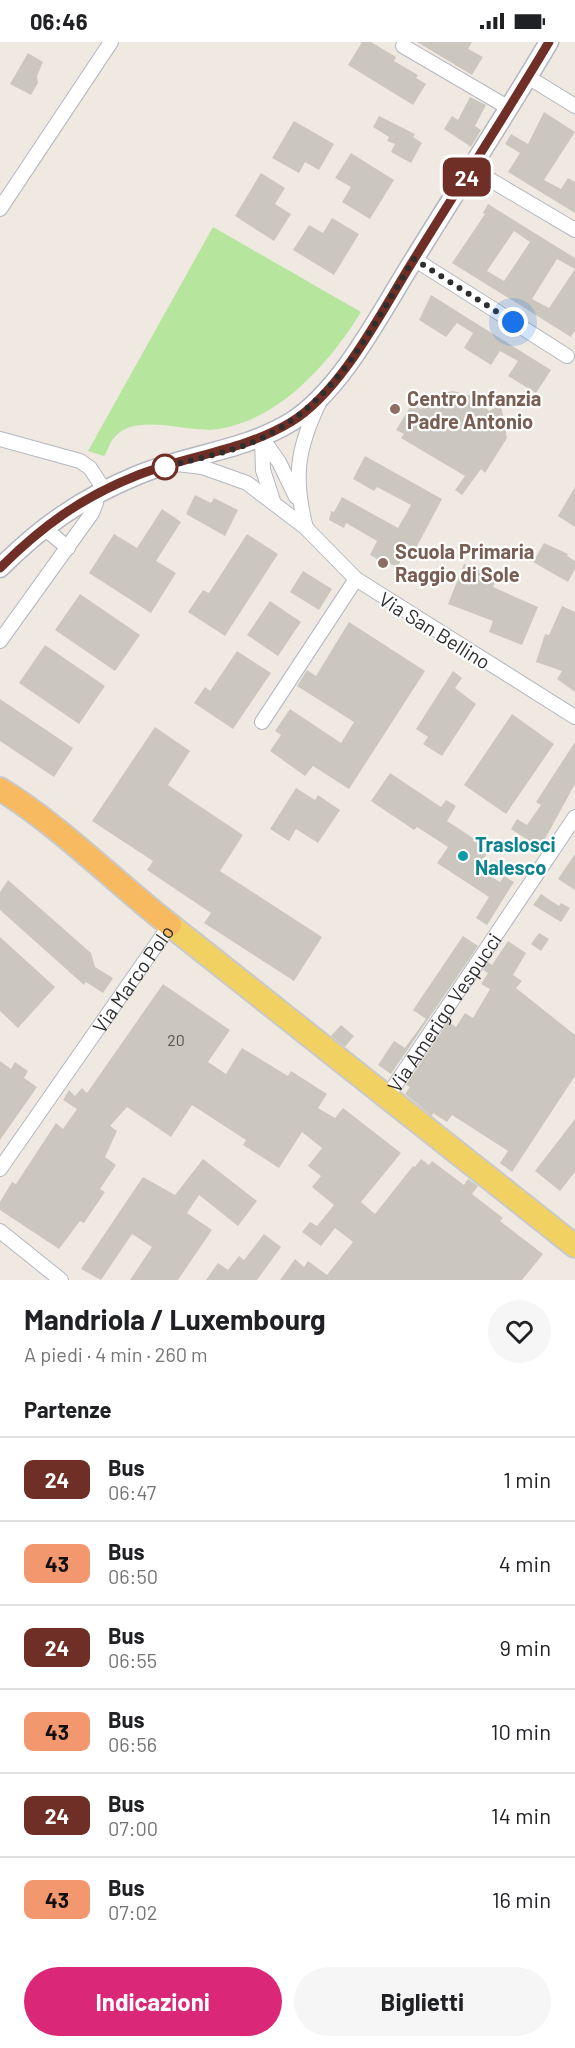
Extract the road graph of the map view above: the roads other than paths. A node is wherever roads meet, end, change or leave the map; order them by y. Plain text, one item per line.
1 (111, 42) edge
2 (549, 42) edge
3 (403, 46) dead end
4 (528, 77) junction
5 (575, 106) edge
6 (509, 108) junction
7 (472, 169) junction
8 (0, 210) edge
9 (575, 230) edge
10 (414, 259) junction
11 (567, 356) dead end
12 (321, 398) junction
13 (262, 438) junction
14 (0, 439) edge
15 (175, 464) junction
16 (99, 493) junction
17 (273, 501) junction
18 (298, 502) junction
19 (43, 527) junction
20 (306, 528) junction
21 (68, 548) junction
22 (0, 568) edge
23 (356, 579) junction
24 (0, 641) edge
25 (575, 717) edge
26 (262, 722) dead end
27 (0, 789) edge
28 (0, 799) edge
29 (575, 817) edge
30 (128, 892) junction
31 (170, 925) junction
32 (387, 1097) junction
33 (0, 1169) edge
34 (0, 1231) edge
35 (575, 1246) edge
36 (61, 1280) edge

1 - 8 street
2 - 4 street, Via San Bellino
3 - 6 street
4 - 5 street
4 - 6 street, Via San Bellino
6 - 7 street, Via San Bellino
7 - 9 street
7 - 10 street, Via San Bellino
10 - 11 street
10 - 12 street, Via San Bellino
12 - 13 street, Via San Bellino
12 - 18 street, Via San Bellino
13 - 15 street, Via San Bellino
13 - 17 street
13 - 18 street, Via San Bellino
14 - 16 street
15 - 16 street
15 - 17 street, Via San Bellino
16 - 19 street
16 - 21 street
17 - 20 street, Via San Bellino
18 - 20 street, Via San Bellino
19 - 21 street
19 - 22 street
20 - 23 street, Via San Bellino
21 - 24 street
23 - 25 street, Via San Bellino
23 - 26 street
27 - 30 highway
28 - 30 highway
29 - 32 street, Via Amerigo Vespucci
30 - 31 highway
31 - 32 main road, Via Marco Polo
31 - 33 street, Via Marco Polo
32 - 35 main road, Via Amerigo Vespucci
34 - 36 street

